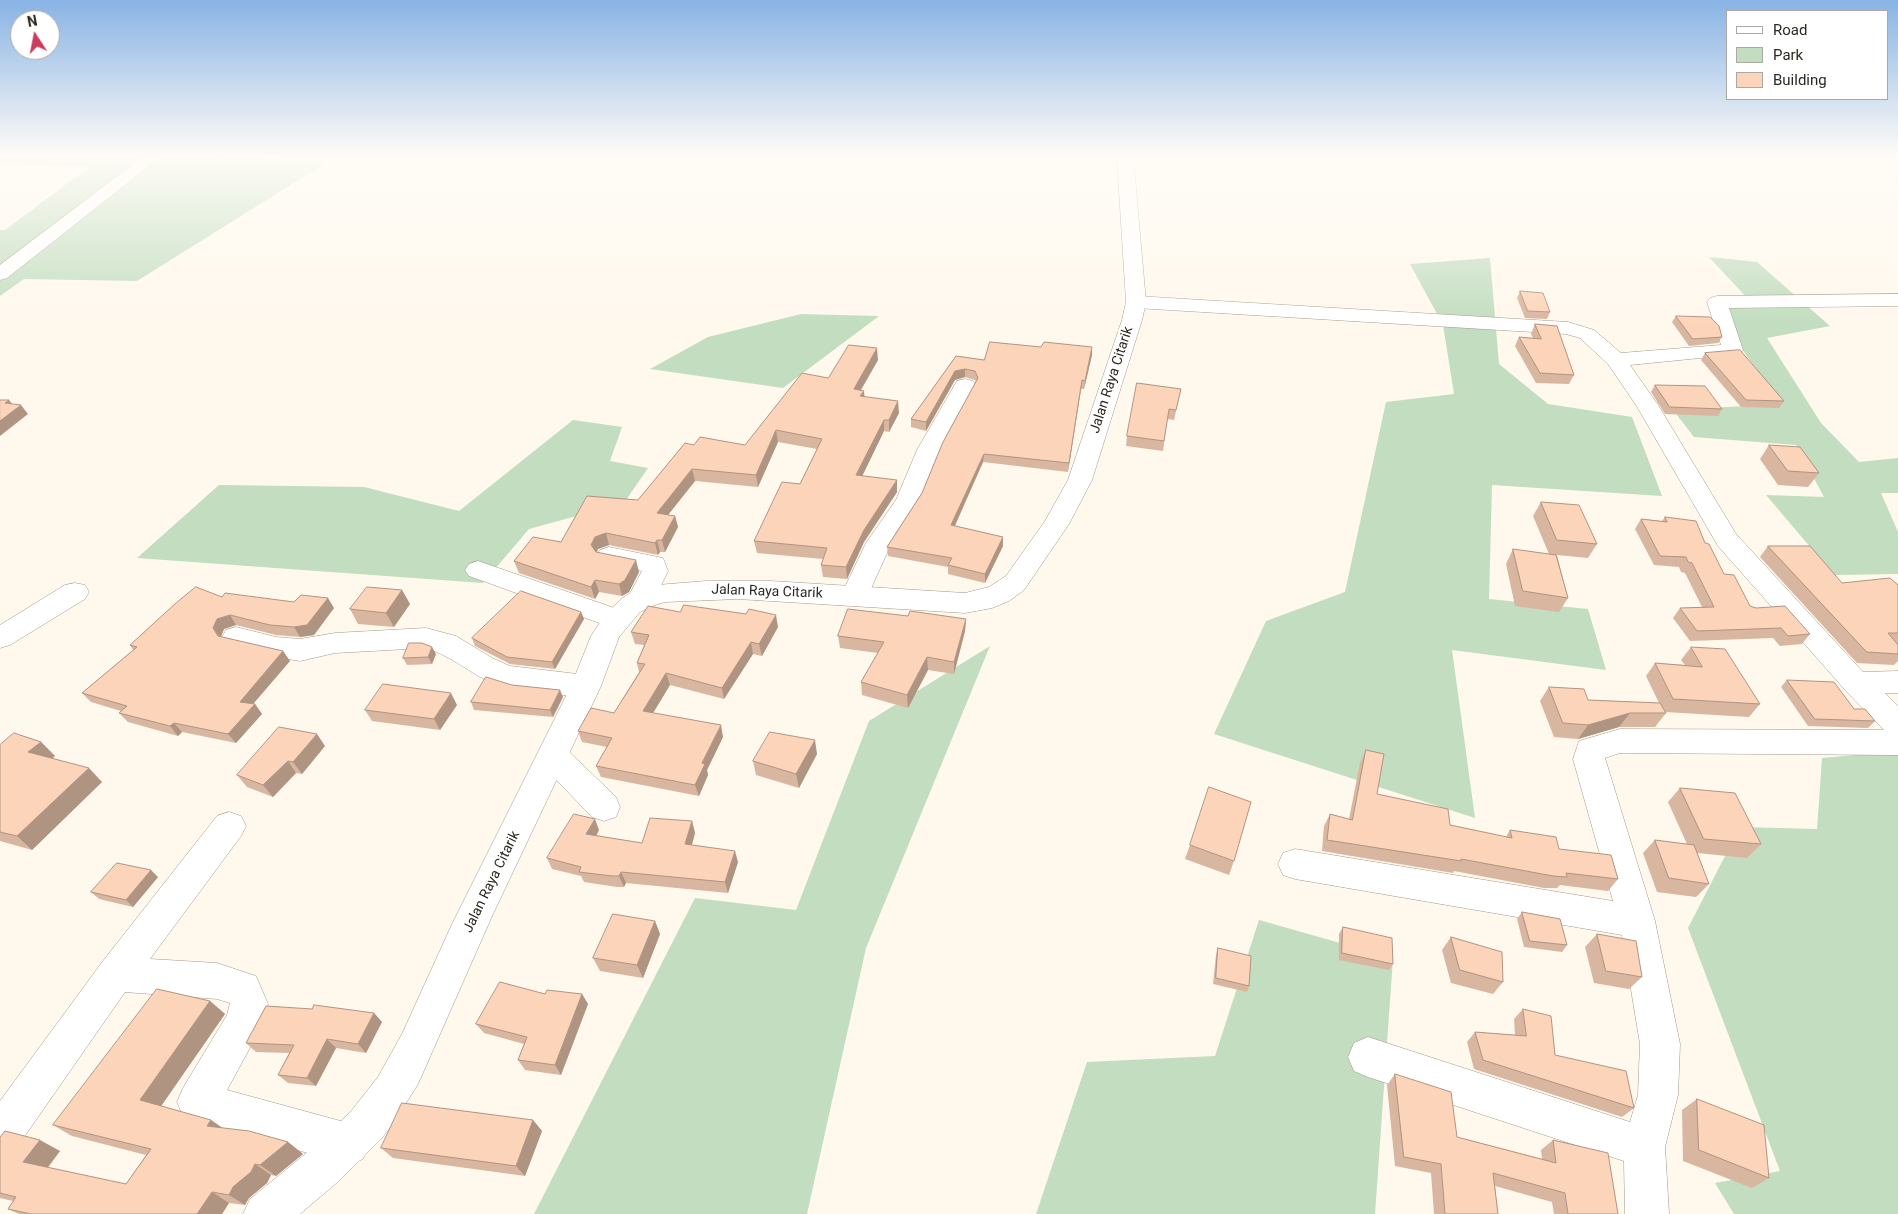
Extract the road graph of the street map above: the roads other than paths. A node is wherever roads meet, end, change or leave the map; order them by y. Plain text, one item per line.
1 (81, 212) edge
2 (1129, 212) edge
3 (0, 274) edge
4 (1898, 300) edge
5 (1136, 302) junction
6 (1616, 360) junction
7 (965, 386) dead end
8 (609, 556) edge
9 (478, 570) dead end
10 (75, 592) dead end
11 (856, 596) junction
12 (628, 609) junction
13 (236, 637) dead end
14 (0, 638) edge
15 (1898, 682) edge
16 (1856, 683) junction
17 (586, 686) junction
18 (1898, 725) edge
19 (1898, 743) edge
20 (553, 756) junction
21 (604, 806) dead end
22 (229, 826) dead end
23 (1295, 864) dead end
24 (1637, 921) junction
25 (116, 974) junction
26 (1368, 1057) dead end
27 (0, 1135) edge
28 (348, 1144) junction
29 (1644, 1147) junction
30 (265, 1214) edge
31 (1647, 1214) edge

1 - 3 street
2 - 5 street, Jalan Raya Citarik
4 - 6 street
5 - 6 street
5 - 11 street, Jalan Raya Citarik
6 - 16 street
7 - 11 street
8 - 12 street
9 - 12 street
10 - 14 street
11 - 12 street, Jalan Raya Citarik
12 - 17 street, Jalan Raya Citarik
13 - 17 street
15 - 16 street
16 - 18 street
17 - 20 street, Jalan Raya Citarik
19 - 24 street
20 - 21 street
20 - 28 street, Jalan Raya Citarik
22 - 25 street
23 - 24 street
24 - 29 street
25 - 27 street
25 - 28 street
26 - 29 street
28 - 30 street, Jalan Raya Citarik
29 - 31 street

